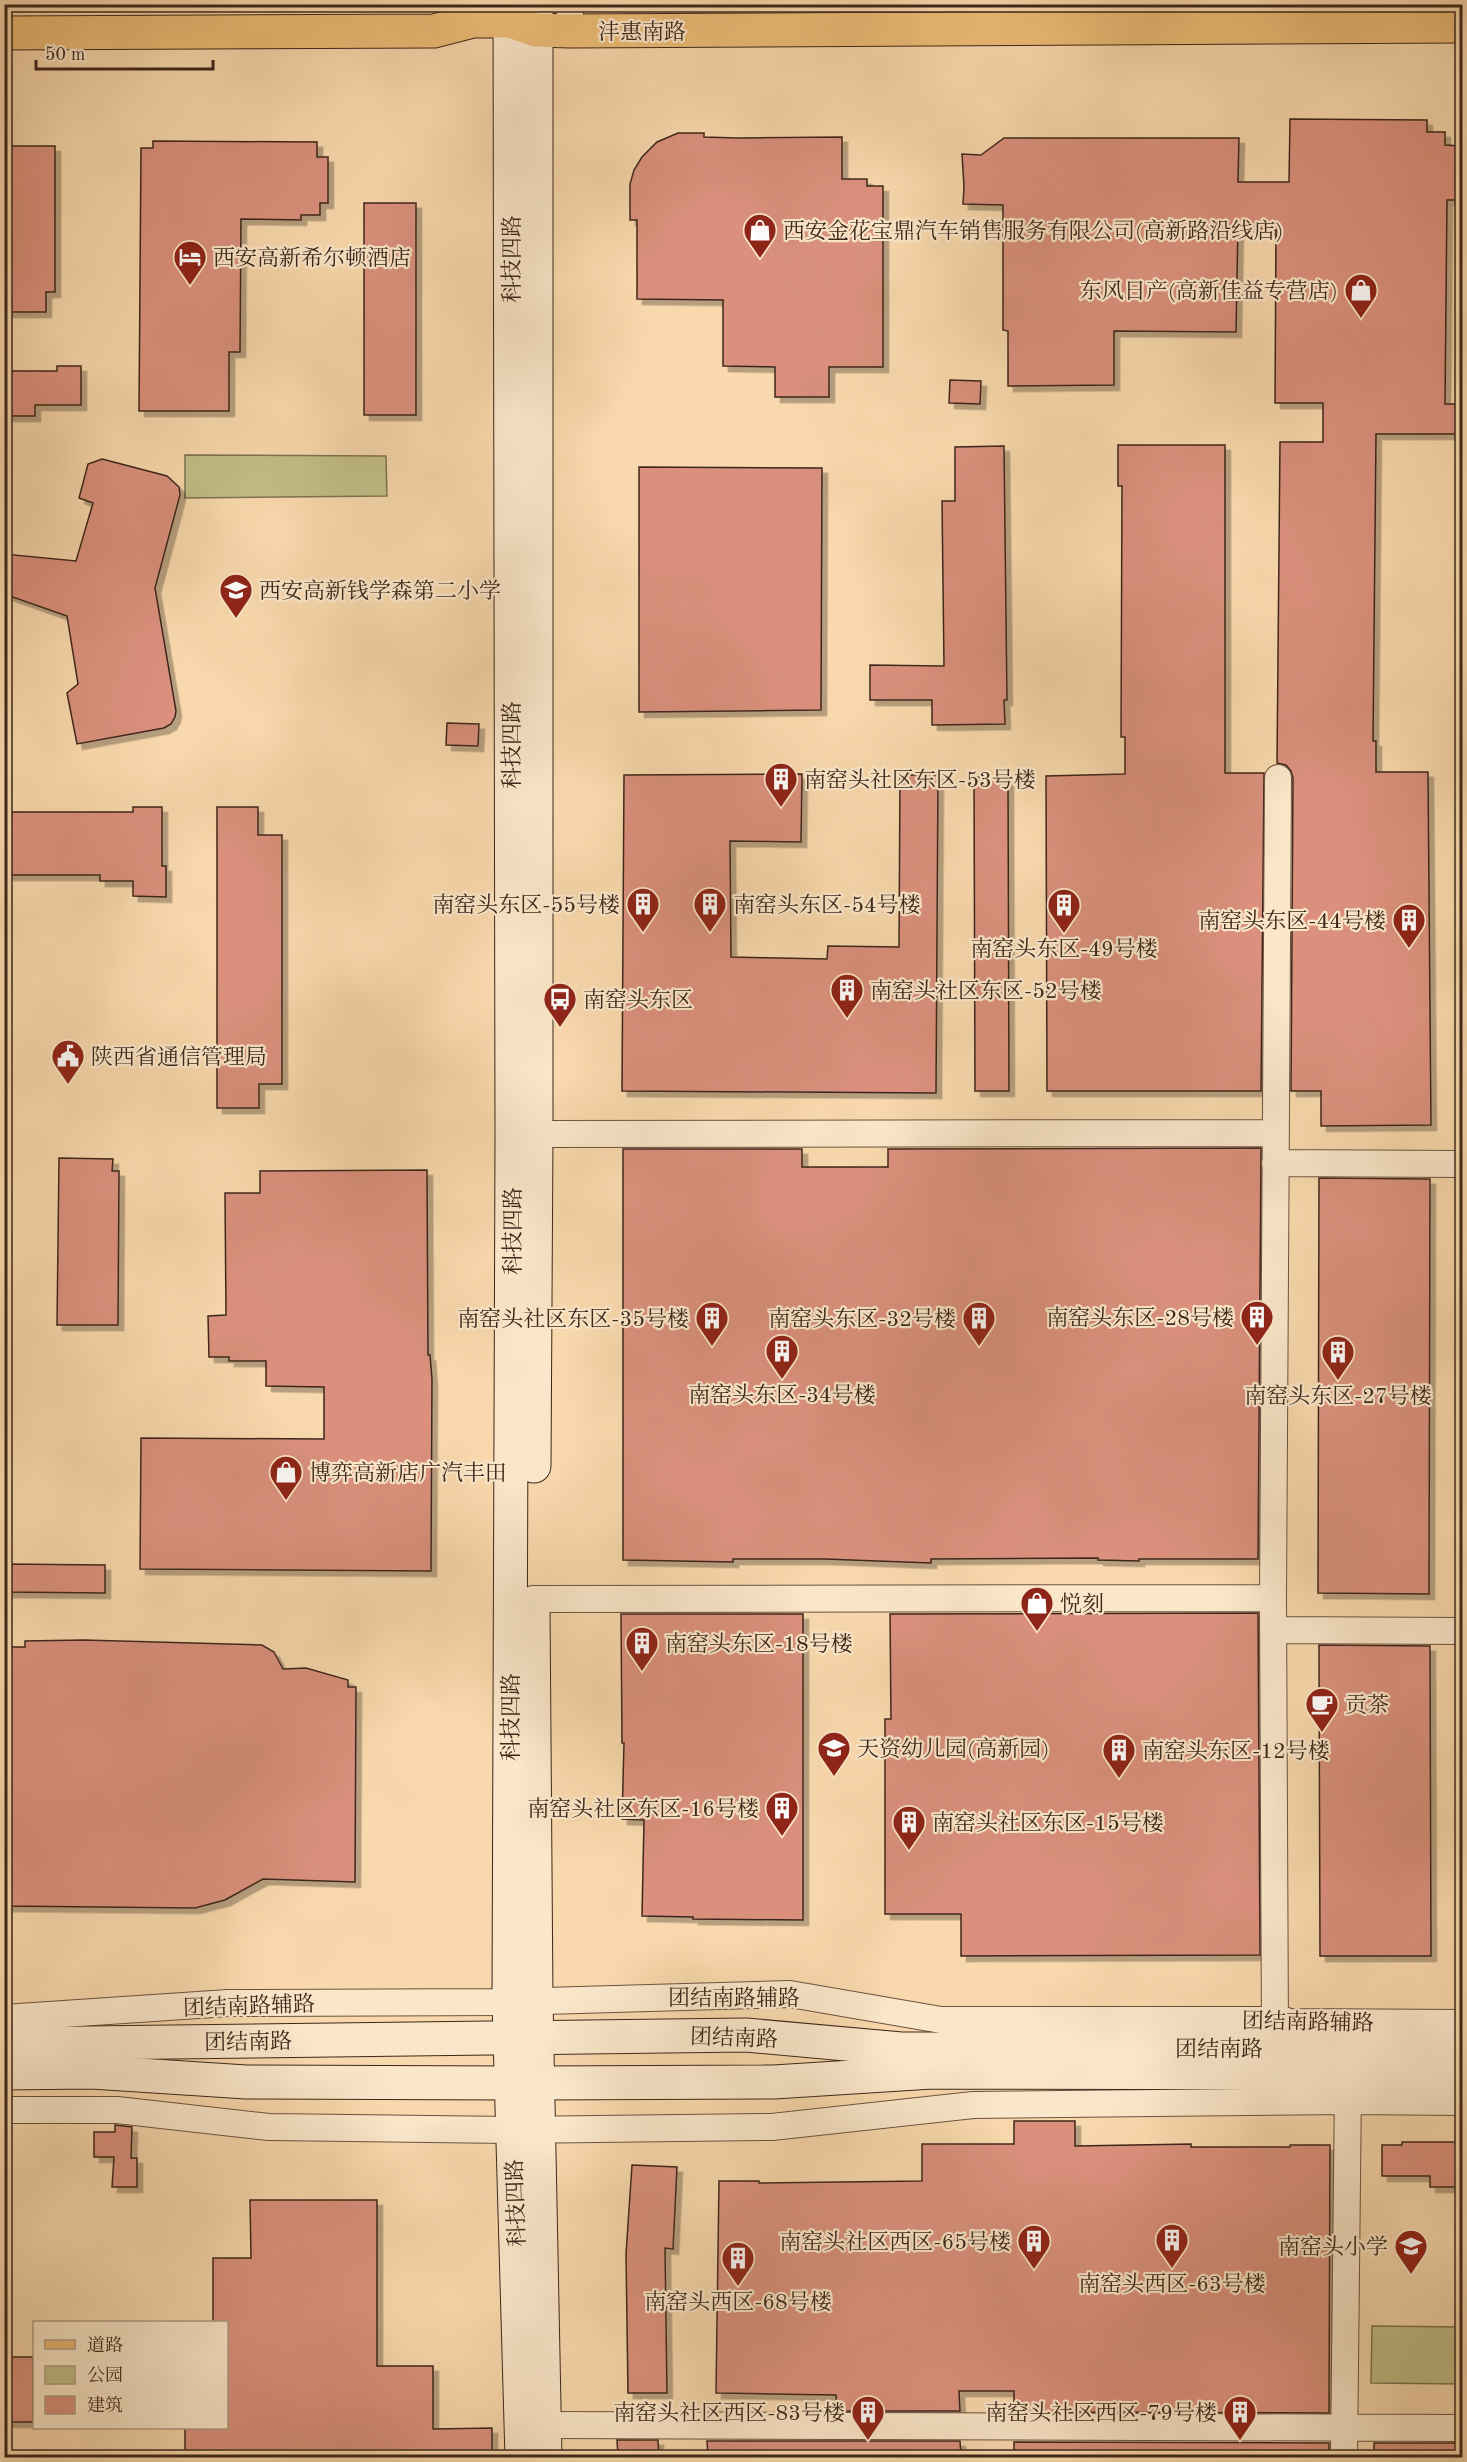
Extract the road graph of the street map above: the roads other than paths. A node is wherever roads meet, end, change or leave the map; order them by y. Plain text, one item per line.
1 (473, 13) edge
2 (523, 15) edge
3 (570, 18) edge
4 (1462, 26) edge
5 (4, 33) edge
6 (1278, 778) dead end
7 (1275, 1133) junction
8 (536, 1134) junction
9 (1275, 1163) junction
10 (1462, 1164) edge
11 (1273, 1598) junction
12 (533, 1599) junction
13 (1274, 1630) junction
14 (1462, 1631) edge
15 (522, 2001) junction
16 (4, 2018) edge
17 (1462, 2023) edge
18 (1275, 2034) junction
19 (524, 2037) junction
20 (4, 2044) edge
21 (1462, 2049) edge
22 (4, 2073) edge
23 (1462, 2073) edge
24 (525, 2083) junction
25 (1348, 2087) junction
26 (1462, 2102) edge
27 (4, 2110) edge
28 (526, 2129) junction
29 (544, 2425) junction
30 (1344, 2428) junction
31 (1462, 2428) edge
32 (522, 2457) edge
33 (545, 2457) edge
34 (1344, 2457) edge

1 - 2 main road, 沣惠南路
1 - 5 main road, 沣惠南路
2 - 3 main road, 沣惠南路
2 - 8 street, 科技四路
2 - 15 street, 科技四路
3 - 4 main road, 沣惠南路
6 - 7 street
7 - 8 street
7 - 9 street
8 - 12 street, 科技四路
9 - 10 street
9 - 11 street
11 - 12 street
11 - 13 street
12 - 15 street, 科技四路
13 - 14 street
13 - 18 street
15 - 16 street, 团结南路辅路
15 - 18 street, 团结南路辅路
15 - 19 street, 科技四路
17 - 18 street, 团结南路辅路
18 - 19 street, 团结南路
18 - 21 street, 团结南路
19 - 20 street, 团结南路
19 - 24 street, 科技四路
22 - 24 street, 团结南路
23 - 25 street, 团结南路
24 - 25 street, 团结南路
24 - 28 street, 科技四路
25 - 26 street
25 - 28 street
25 - 30 street
27 - 28 street
28 - 29 street, 科技四路
28 - 32 street, 科技四路
29 - 30 street
29 - 33 street, 科技四路
30 - 31 street
30 - 34 street

